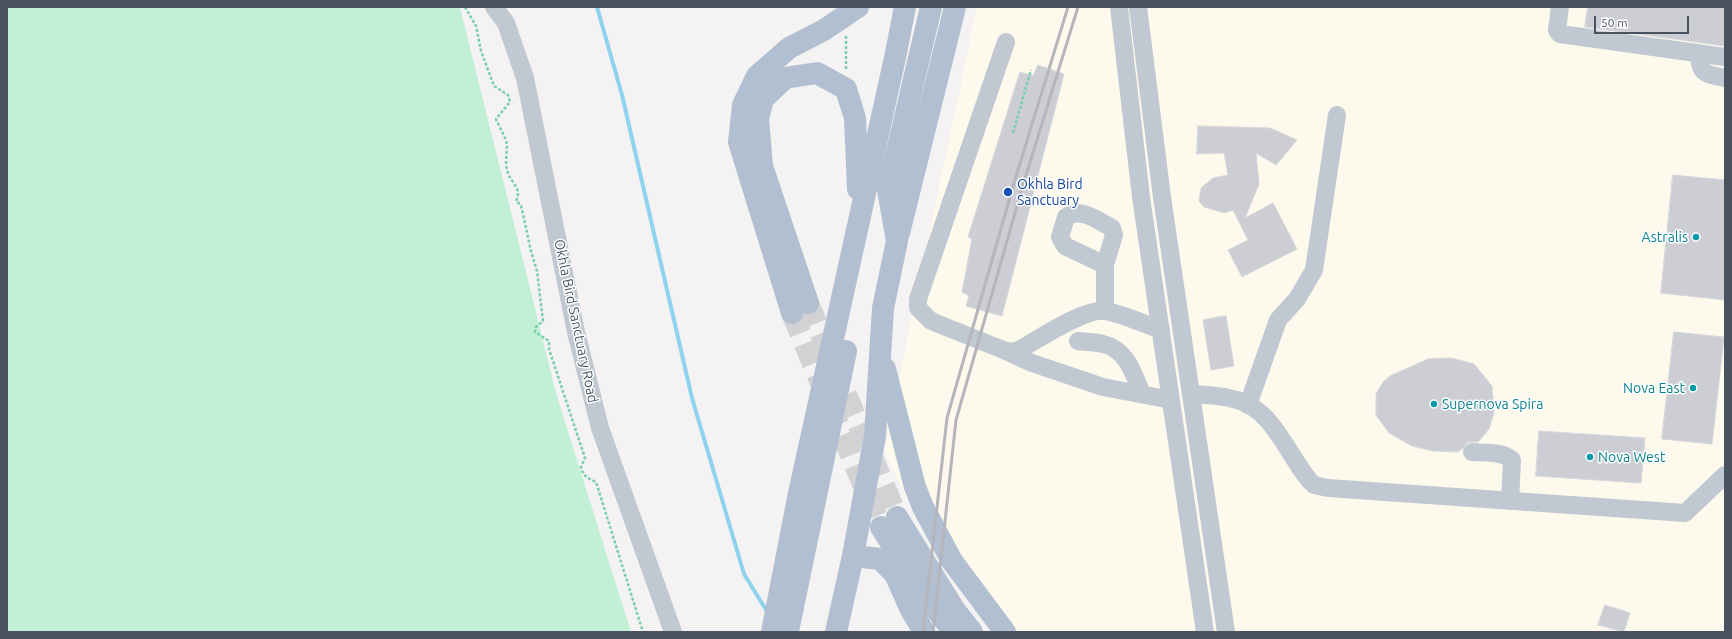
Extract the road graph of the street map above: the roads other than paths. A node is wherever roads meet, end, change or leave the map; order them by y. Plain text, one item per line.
1 (494, 7) edge
2 (905, 7) edge
3 (931, 7) edge
4 (955, 7) edge
5 (1120, 7) edge
6 (1138, 7) edge
7 (1560, 7) edge
8 (852, 11) edge
9 (1006, 42) dead end
10 (1699, 53) junction
11 (1725, 57) edge
12 (1725, 78) edge
13 (1337, 115) dead end
14 (860, 218) junction
15 (897, 241) junction
16 (1105, 265) dead end
17 (1105, 310) junction
18 (1161, 330) junction
19 (1078, 341) dead end
20 (880, 350) junction
21 (1006, 351) junction
22 (1142, 394) junction
23 (1191, 394) junction
24 (1171, 400) junction
25 (1248, 405) junction
26 (1472, 452) dead end
27 (1725, 475) edge
28 (807, 497) junction
29 (1510, 501) junction
30 (853, 556) junction
31 (918, 626) edge
32 (673, 632) edge
33 (772, 632) edge
34 (788, 632) edge
35 (836, 632) edge
36 (954, 632) edge
37 (972, 632) edge
38 (1004, 632) edge
39 (1205, 632) edge
40 (1226, 632) edge

1 - 32 street, Okhla Bird Sanctuary Road
2 - 14 main road
3 - 15 main road
4 - 15 main road
5 - 18 street
6 - 23 street
7 - 10 street
8 - 14 main road
9 - 21 street
10 - 11 street
10 - 12 street
13 - 25 street
14 - 28 main road
15 - 20 main road
16 - 17 street
17 - 18 street
17 - 21 street
18 - 24 street
19 - 22 street
20 - 30 main road
20 - 38 main road
21 - 22 street
22 - 24 street
23 - 25 street
23 - 40 street
24 - 39 street
25 - 29 street
26 - 29 street
27 - 29 street
28 - 33 main road
28 - 34 main road
30 - 31 main road
30 - 35 main road
36 - 37 main road

